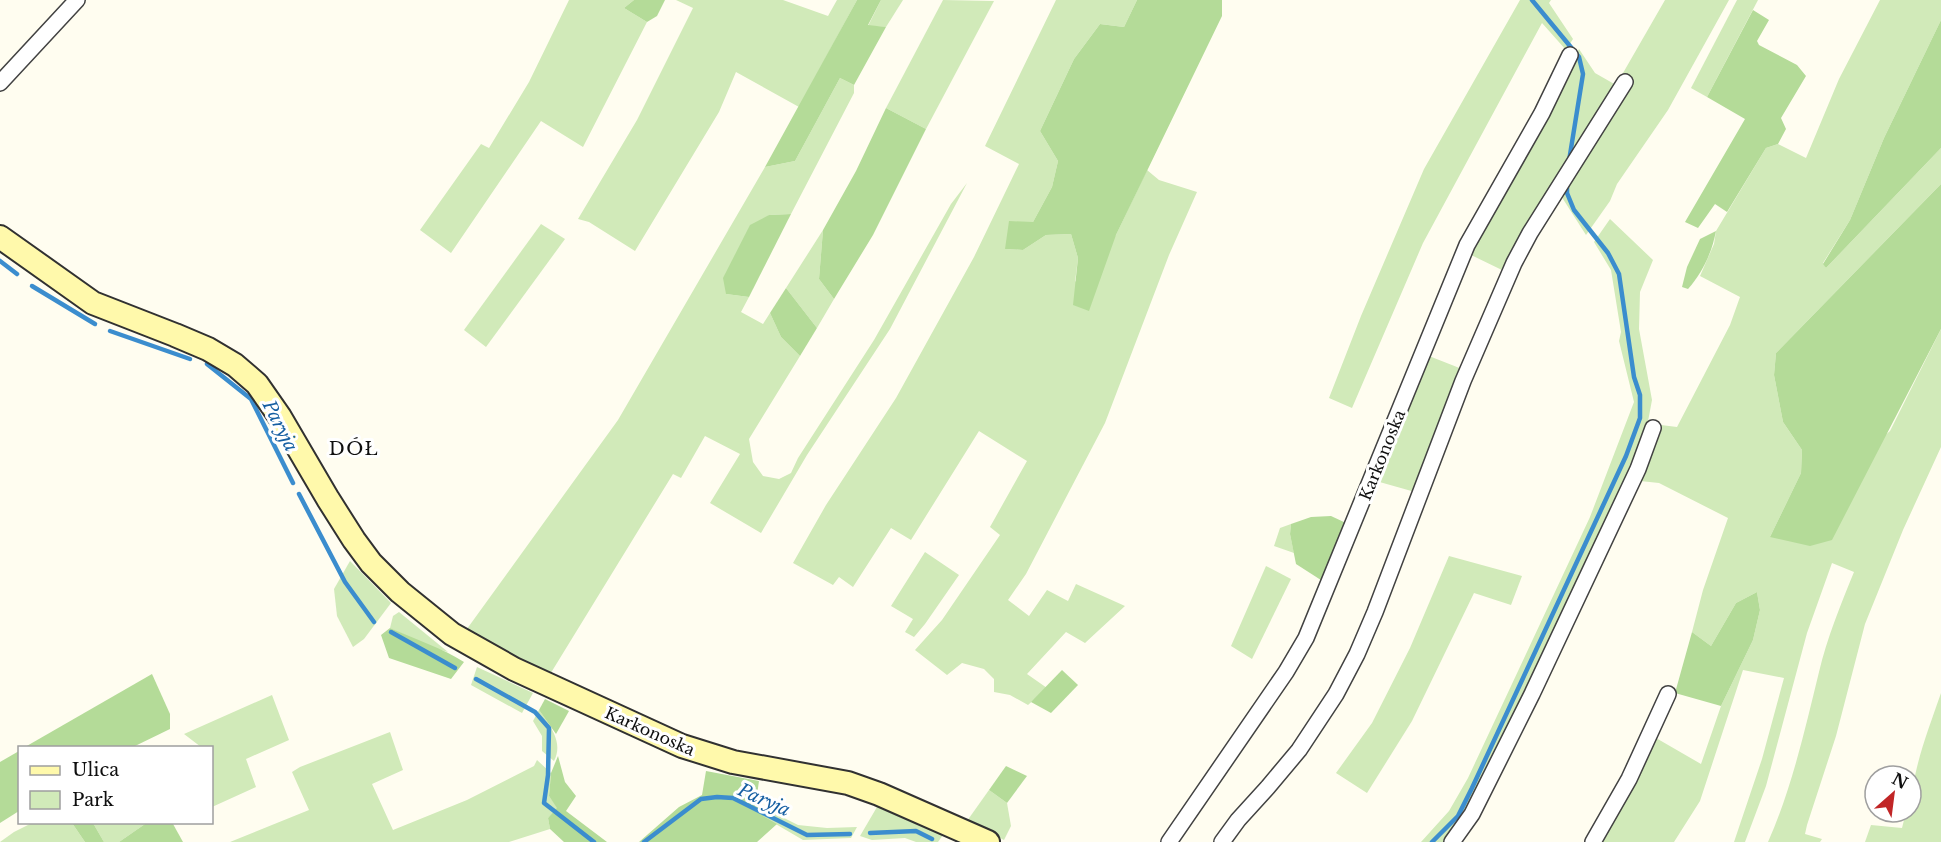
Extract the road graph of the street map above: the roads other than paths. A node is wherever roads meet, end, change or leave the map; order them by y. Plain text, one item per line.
1 (77, 0) edge
2 (1570, 55) dead end
3 (1625, 82) dead end
4 (0, 83) edge
5 (0, 237) edge
6 (1653, 428) dead end
7 (1668, 694) dead end
8 (988, 842) edge
9 (1169, 842) edge
10 (1222, 842) edge
11 (1452, 842) edge
12 (1593, 842) edge

1 - 4 street
2 - 9 street, Karkonoska
3 - 10 street
5 - 8 street, Karkonoska
6 - 11 street
7 - 12 street

